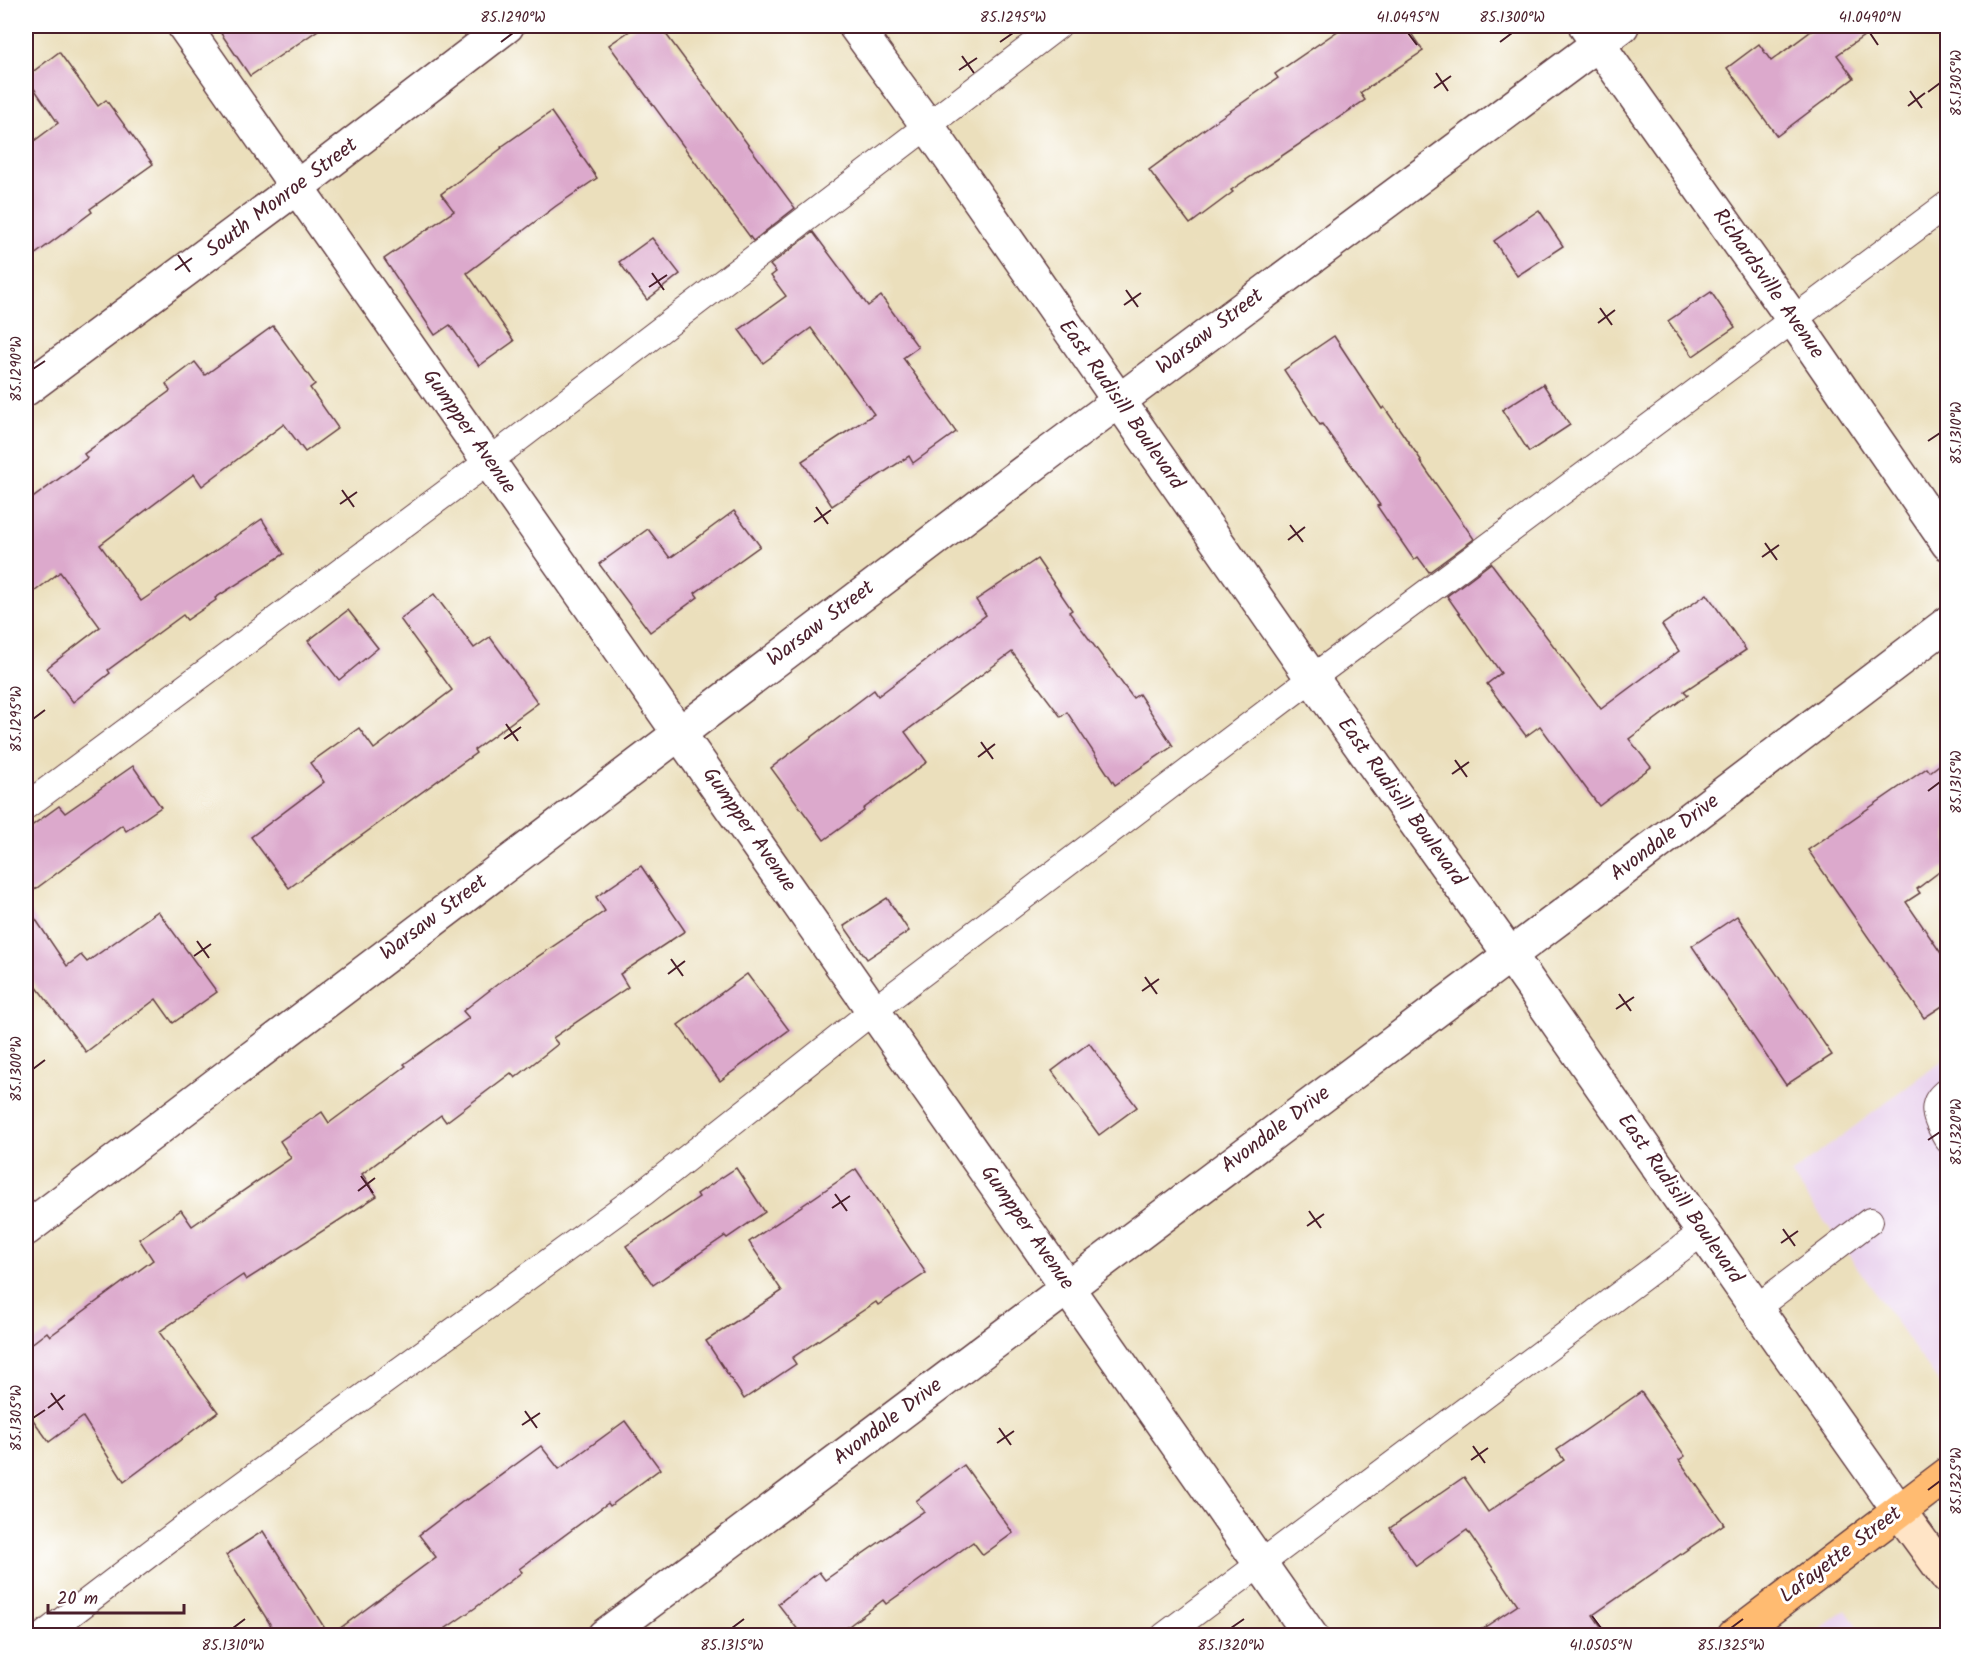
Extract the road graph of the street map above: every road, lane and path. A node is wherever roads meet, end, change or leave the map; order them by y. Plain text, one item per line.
1 (184, 26) edge
2 (507, 26) edge
3 (855, 26) edge
4 (1058, 26) edge
5 (1602, 31) edge
6 (927, 125) junction
7 (297, 187) junction
8 (1947, 204) edge
9 (1793, 319) junction
10 (26, 389) edge
11 (1118, 401) junction
12 (489, 460) junction
13 (1947, 544) edge
14 (1947, 623) edge
15 (1312, 678) junction
16 (680, 731) junction
17 (26, 806) edge
18 (1510, 955) junction
19 (874, 1010) junction
20 (1947, 1090) edge
21 (1947, 1140) edge
22 (1870, 1221) dead end
23 (26, 1229) edge
24 (1703, 1232) junction
25 (1068, 1286) junction
26 (1756, 1308) junction
27 (1947, 1474) edge
28 (1899, 1511) junction
29 (1261, 1563) junction
30 (1947, 1578) edge
31 (42, 1635) edge
32 (604, 1635) edge
33 (1164, 1635) edge
34 (1311, 1635) edge
35 (1734, 1635) edge

1 - 7 street, Gumpper Avenue
2 - 7 street, South Monroe Street
3 - 6 street, East Rudisill Boulevard
4 - 6 lane
5 - 9 street, Richardsville Avenue
5 - 11 street, Warsaw Street
6 - 11 street, East Rudisill Boulevard
6 - 12 lane
7 - 10 street, South Monroe Street
7 - 12 street, Gumpper Avenue
8 - 9 lane
9 - 13 street, Richardsville Avenue
9 - 15 lane
11 - 15 street, East Rudisill Boulevard
11 - 16 street, Warsaw Street
12 - 16 street, Gumpper Avenue
12 - 17 lane
14 - 18 street, Avondale Drive
15 - 18 street, East Rudisill Boulevard
15 - 19 lane
16 - 19 street, Gumpper Avenue
16 - 23 street, Warsaw Street
18 - 24 street, East Rudisill Boulevard
18 - 25 street, Avondale Drive
19 - 25 street, Gumpper Avenue
19 - 31 lane
20 - 21 lane
22 - 26 lane
24 - 26 street, East Rudisill Boulevard
24 - 29 lane
25 - 29 street, Gumpper Avenue
25 - 32 street, Avondale Drive
26 - 28 street, East Rudisill Boulevard
27 - 28 highway, Lafayette Street
28 - 30 street, East Rudisill Boulevard
28 - 35 highway, Lafayette Street
29 - 33 lane
29 - 34 street, Gumpper Avenue

